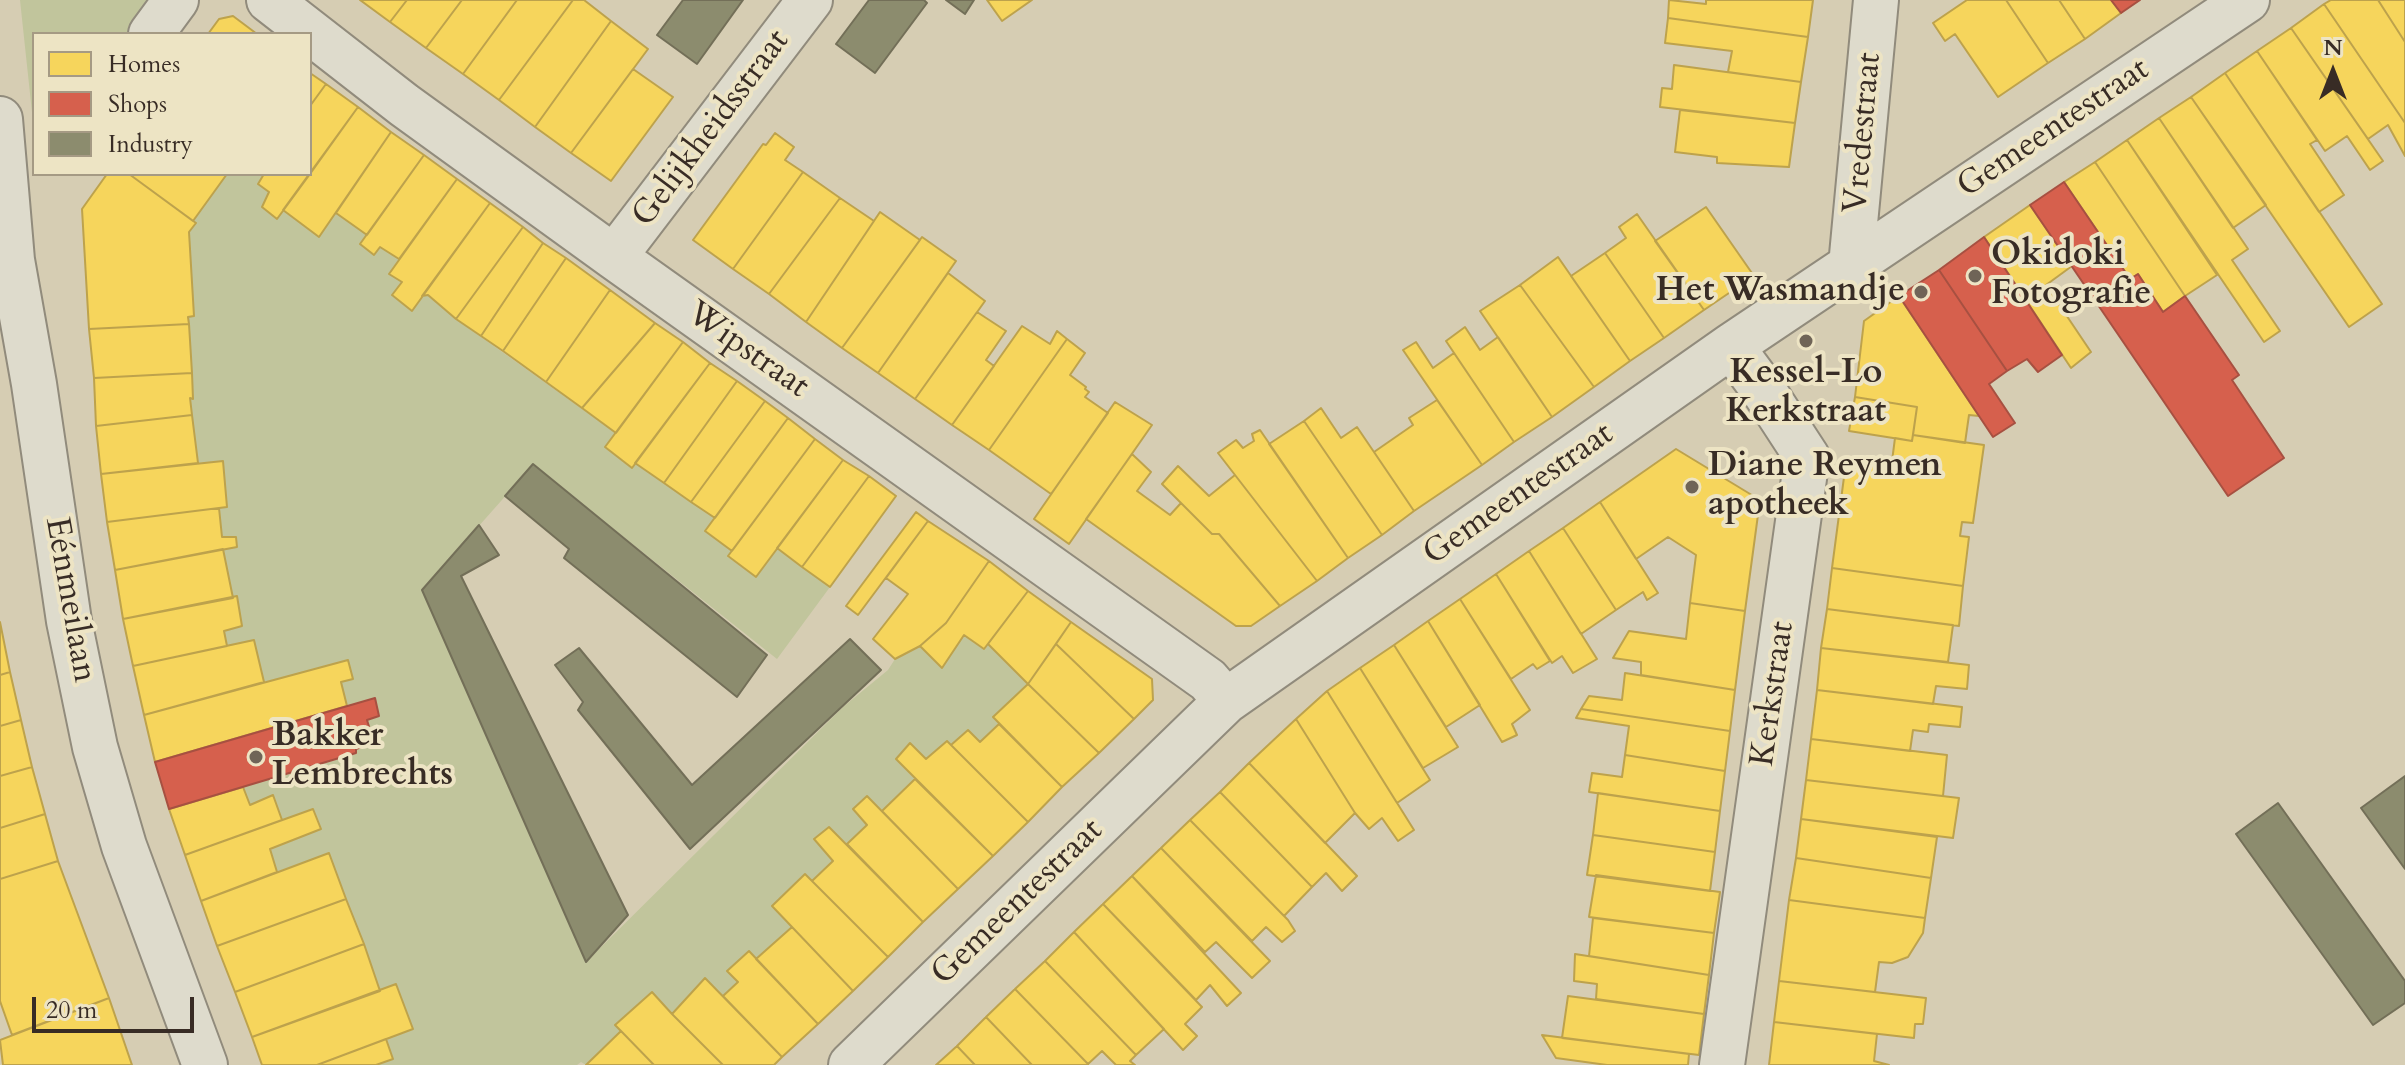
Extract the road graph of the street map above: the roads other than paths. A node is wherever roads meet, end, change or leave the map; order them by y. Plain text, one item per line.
1 (176, 0) edge
2 (269, 0) edge
3 (810, 0) edge
4 (1876, 0) edge
5 (2247, 0) edge
6 (152, 32) edge
7 (310, 32) edge
8 (312, 33) edge
9 (0, 119) edge
10 (614, 257) junction
11 (1851, 266) junction
12 (1731, 346) junction
13 (1226, 701) junction
14 (205, 1065) edge
15 (851, 1065) edge
16 (1722, 1065) edge

1 - 6 street
2 - 7 street, Wipstraat
3 - 10 street, Gelijkheidsstraat
4 - 11 street, Vredestraat
5 - 11 street, Gemeentestraat
8 - 10 street, Wipstraat
9 - 14 street, Eénmeilaan
10 - 13 street, Wipstraat
11 - 12 street, Gemeentestraat
12 - 13 street, Gemeentestraat
12 - 16 street, Kerkstraat
13 - 15 street, Gemeentestraat

